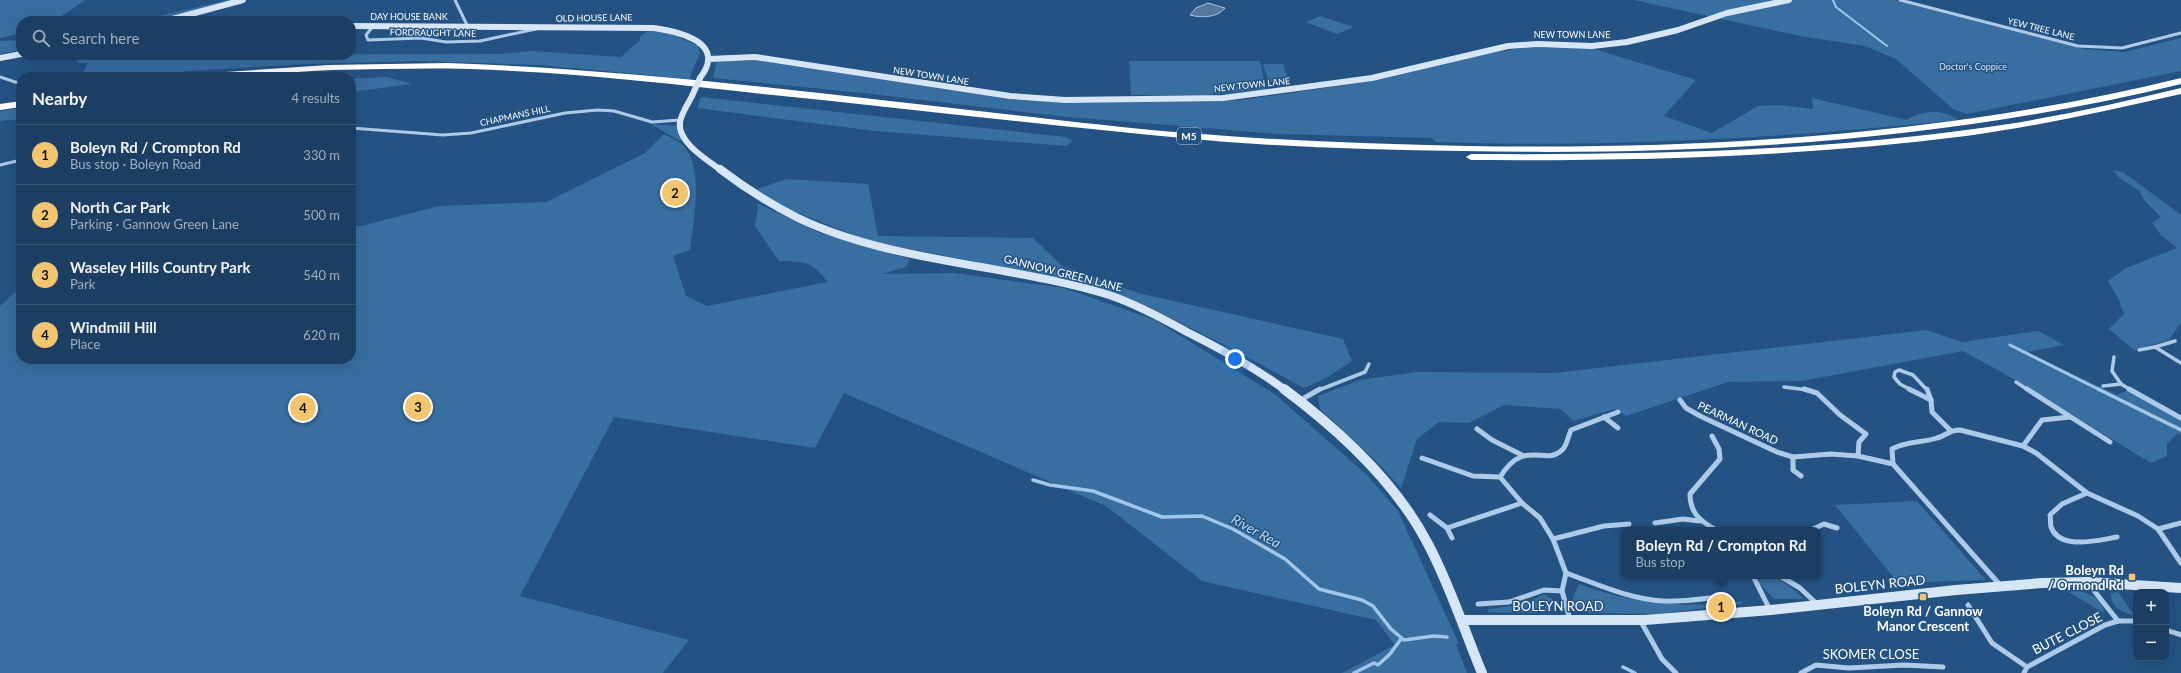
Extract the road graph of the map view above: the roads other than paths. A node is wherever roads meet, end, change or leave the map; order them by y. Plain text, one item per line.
1 (243, 0) edge
2 (455, 0) edge
3 (1790, 0) edge
4 (1900, 0) edge
5 (183, 16) edge
6 (374, 25) junction
7 (356, 26) edge
8 (467, 26) junction
9 (540, 28) junction
10 (2181, 33) edge
11 (16, 55) edge
12 (0, 58) edge
13 (709, 59) junction
14 (269, 72) edge
15 (356, 74) edge
16 (0, 77) edge
17 (2181, 81) edge
18 (16, 82) edge
19 (2181, 91) edge
20 (16, 99) edge
21 (0, 101) edge
22 (16, 105) edge
23 (0, 107) edge
24 (680, 120) junction
25 (356, 128) edge
26 (16, 161) edge
27 (0, 165) edge
28 (2175, 341) dead end
29 (2155, 347) junction
30 (2139, 350) dead end
31 (2114, 357) dead end
32 (2181, 362) edge
33 (1369, 364) dead end
34 (2016, 382) dead end
35 (2121, 384) junction
36 (2103, 386) dead end
37 (1784, 387) dead end
38 (1680, 400) dead end
39 (1932, 401) junction
40 (1299, 402) junction
41 (1618, 412) dead end
42 (1604, 417) junction
43 (2070, 417) junction
44 (2181, 418) edge
45 (1618, 428) dead end
46 (1477, 429) dead end
47 (1950, 430) junction
48 (1712, 436) dead end
49 (2110, 442) dead end
50 (2023, 446) junction
51 (1522, 455) junction
52 (1858, 456) junction
53 (1793, 457) junction
54 (1422, 458) dead end
55 (1893, 464) junction
56 (1801, 476) dead end
57 (1500, 477) junction
58 (2086, 493) junction
59 (1522, 503) junction
60 (1430, 515) dead end
61 (1700, 521) junction
62 (1655, 523) dead end
63 (2181, 523) edge
64 (1629, 524) dead end
65 (1711, 527) edge
66 (1818, 527) edge
67 (1447, 528) junction
68 (1837, 528) dead end
69 (2158, 529) junction
70 (2117, 537) dead end
71 (1452, 538) dead end
72 (1553, 539) junction
73 (2181, 563) edge
74 (1566, 572) junction
75 (1755, 579) edge
76 (1785, 579) edge
77 (2088, 582) junction
78 (2000, 585) junction
79 (2181, 588) edge
80 (1562, 591) junction
81 (1724, 596) dead end
82 (1478, 604) dead end
83 (1817, 605) junction
84 (1968, 605) dead end
85 (1771, 610) junction
86 (1462, 620) junction
87 (1640, 620) junction
88 (1570, 621) junction
89 (2118, 621) junction
90 (2133, 621) edge
91 (2169, 631) edge
92 (2181, 635) edge
93 (1943, 667) dead end
94 (2027, 667) junction
95 (1482, 673) edge
96 (1676, 673) edge
97 (1801, 673) edge
98 (2024, 673) edge

1 - 5 street
2 - 8 street
3 - 13 street, NEW TOWN LANE
4 - 10 street, YEW TREE LANE
6 - 7 street, DAY HOUSE BANK
6 - 8 street, DAY HOUSE BANK
6 - 9 street, FORDRAUGHT LANE
8 - 9 street, OLD HOUSE LANE
9 - 13 street, OLD HOUSE LANE
11 - 12 street
13 - 24 street, bridge
14 - 17 highway, M5
15 - 19 highway, M5
16 - 18 street
20 - 21 highway
22 - 23 highway
24 - 25 street, CHAPMANS HILL
24 - 40 street, GANNOW GREEN LANE
26 - 27 street
28 - 29 street
29 - 30 street
29 - 32 street
31 - 35 street
33 - 40 street
34 - 43 street
35 - 36 street
35 - 44 street
37 - 52 street
38 - 53 street, PEARMAN ROAD
39 - 39 street
39 - 47 street
40 - 86 street, GANNOW GREEN LANE
41 - 42 street
42 - 45 street
42 - 51 street
43 - 49 street
43 - 50 street
46 - 51 street
47 - 50 street
47 - 55 street
48 - 61 street
50 - 58 street
51 - 57 street
52 - 53 street, PEARMAN ROAD
52 - 55 street, PEARMAN ROAD
53 - 56 street
54 - 57 street
55 - 78 street
57 - 59 street
58 - 69 street
58 - 70 street
59 - 67 street
59 - 72 street
60 - 67 street
61 - 62 street
61 - 65 street
63 - 69 street
64 - 72 street
66 - 68 street
67 - 71 street
69 - 73 street
72 - 74 street
74 - 80 street
74 - 81 street
75 - 85 street
76 - 83 street
77 - 78 street, BOLEYN ROAD
77 - 79 street, BOLEYN ROAD
77 - 89 street
78 - 83 street, BOLEYN ROAD
80 - 82 street
80 - 88 street
83 - 85 street, BOLEYN ROAD
84 - 94 street, BUTE CLOSE
85 - 87 street, BOLEYN ROAD
86 - 88 street, BOLEYN ROAD
86 - 95 street, GANNOW GREEN LANE
87 - 88 street, BOLEYN ROAD
87 - 96 street
89 - 90 street
89 - 94 street, BUTE CLOSE
91 - 92 street
93 - 97 street, SKOMER CLOSE
94 - 98 street, BUTE CLOSE

